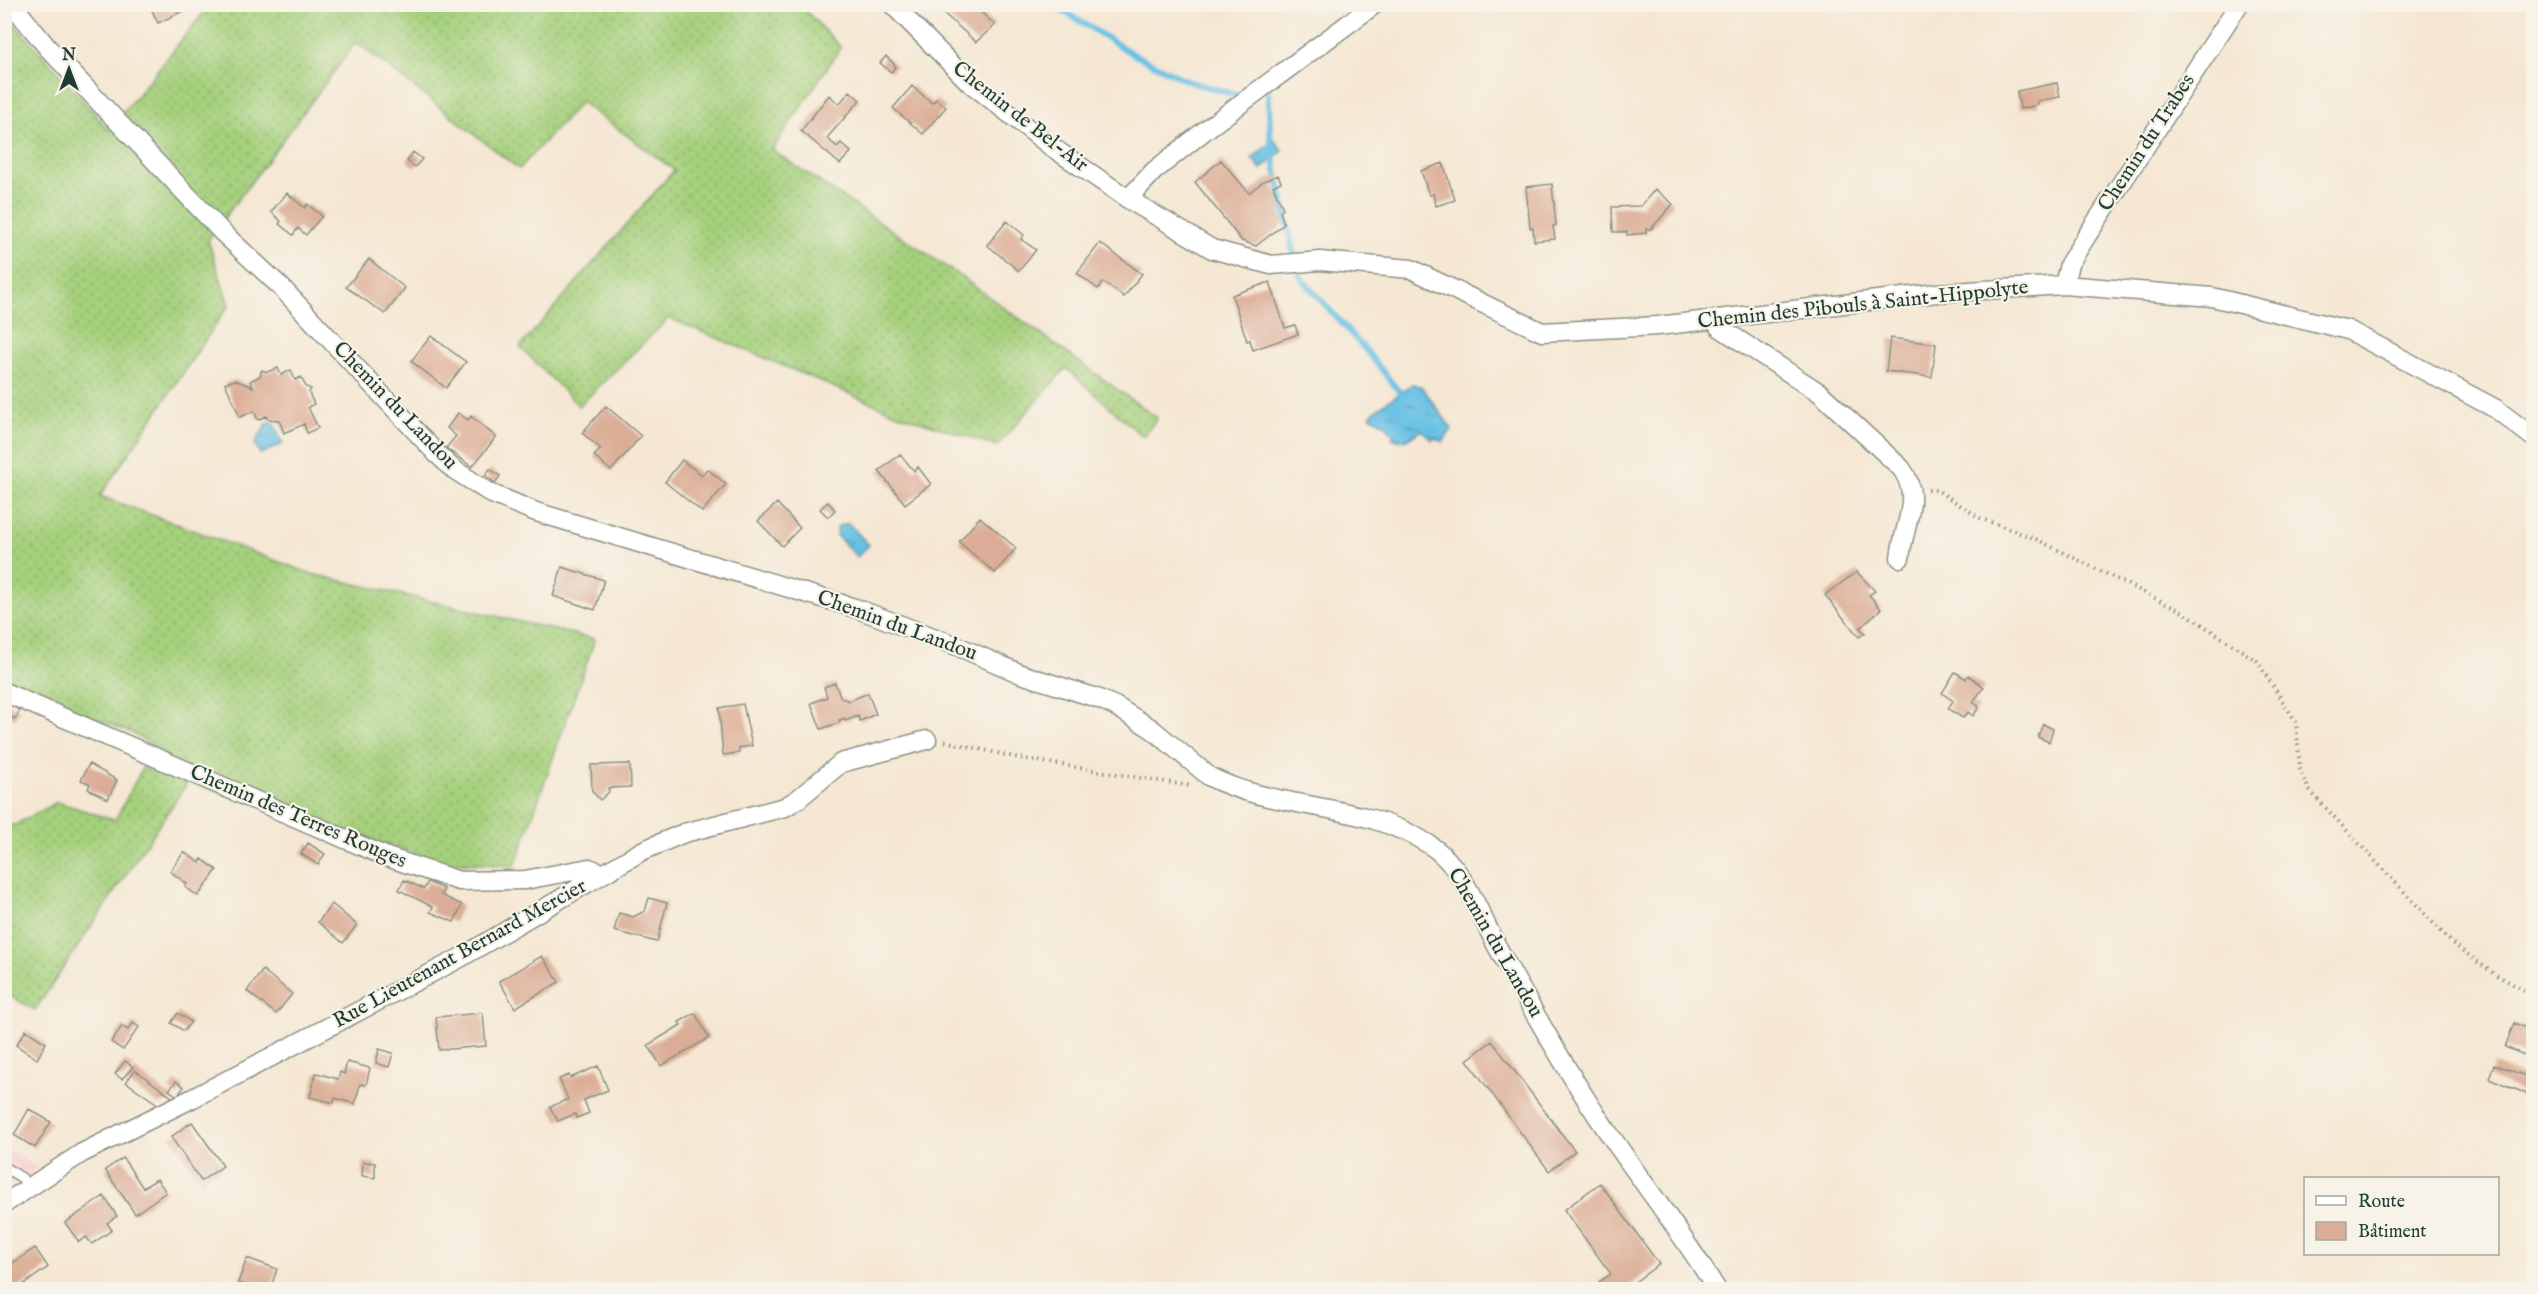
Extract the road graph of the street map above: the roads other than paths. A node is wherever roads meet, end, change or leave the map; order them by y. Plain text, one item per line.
1 (12, 4) edge
2 (892, 4) edge
3 (1375, 4) edge
4 (2239, 4) edge
5 (1128, 199) junction
6 (1212, 249) joint
7 (2064, 285) junction
8 (1718, 320) junction
9 (2534, 438) edge
10 (1900, 558) dead end
11 (4, 692) edge
12 (927, 740) road end
13 (600, 876) junction
14 (4, 1167) edge
15 (29, 1188) junction
16 (4, 1204) edge
17 (1718, 1290) edge

1 - 17 street, Chemin du Landou
2 - 5 street, Chemin de Bel-Air
3 - 5 street
4 - 7 street, Chemin du Trabes
5 - 6 street, Chemin de Bel-Air
6 - 8 street, Chemin des Pibouls à Saint-Hippolyte
7 - 8 street, Chemin des Pibouls à Saint-Hippolyte
7 - 9 street, Chemin des Pibouls à Saint-Hippolyte
8 - 10 street
11 - 13 street, Chemin des Terres Rouges
12 - 13 street, Rue Lieutenant Bernard Mercier
13 - 15 street, Rue Lieutenant Bernard Mercier
14 - 15 lane
15 - 16 street, Rue Lieutenant Bernard Mercier

